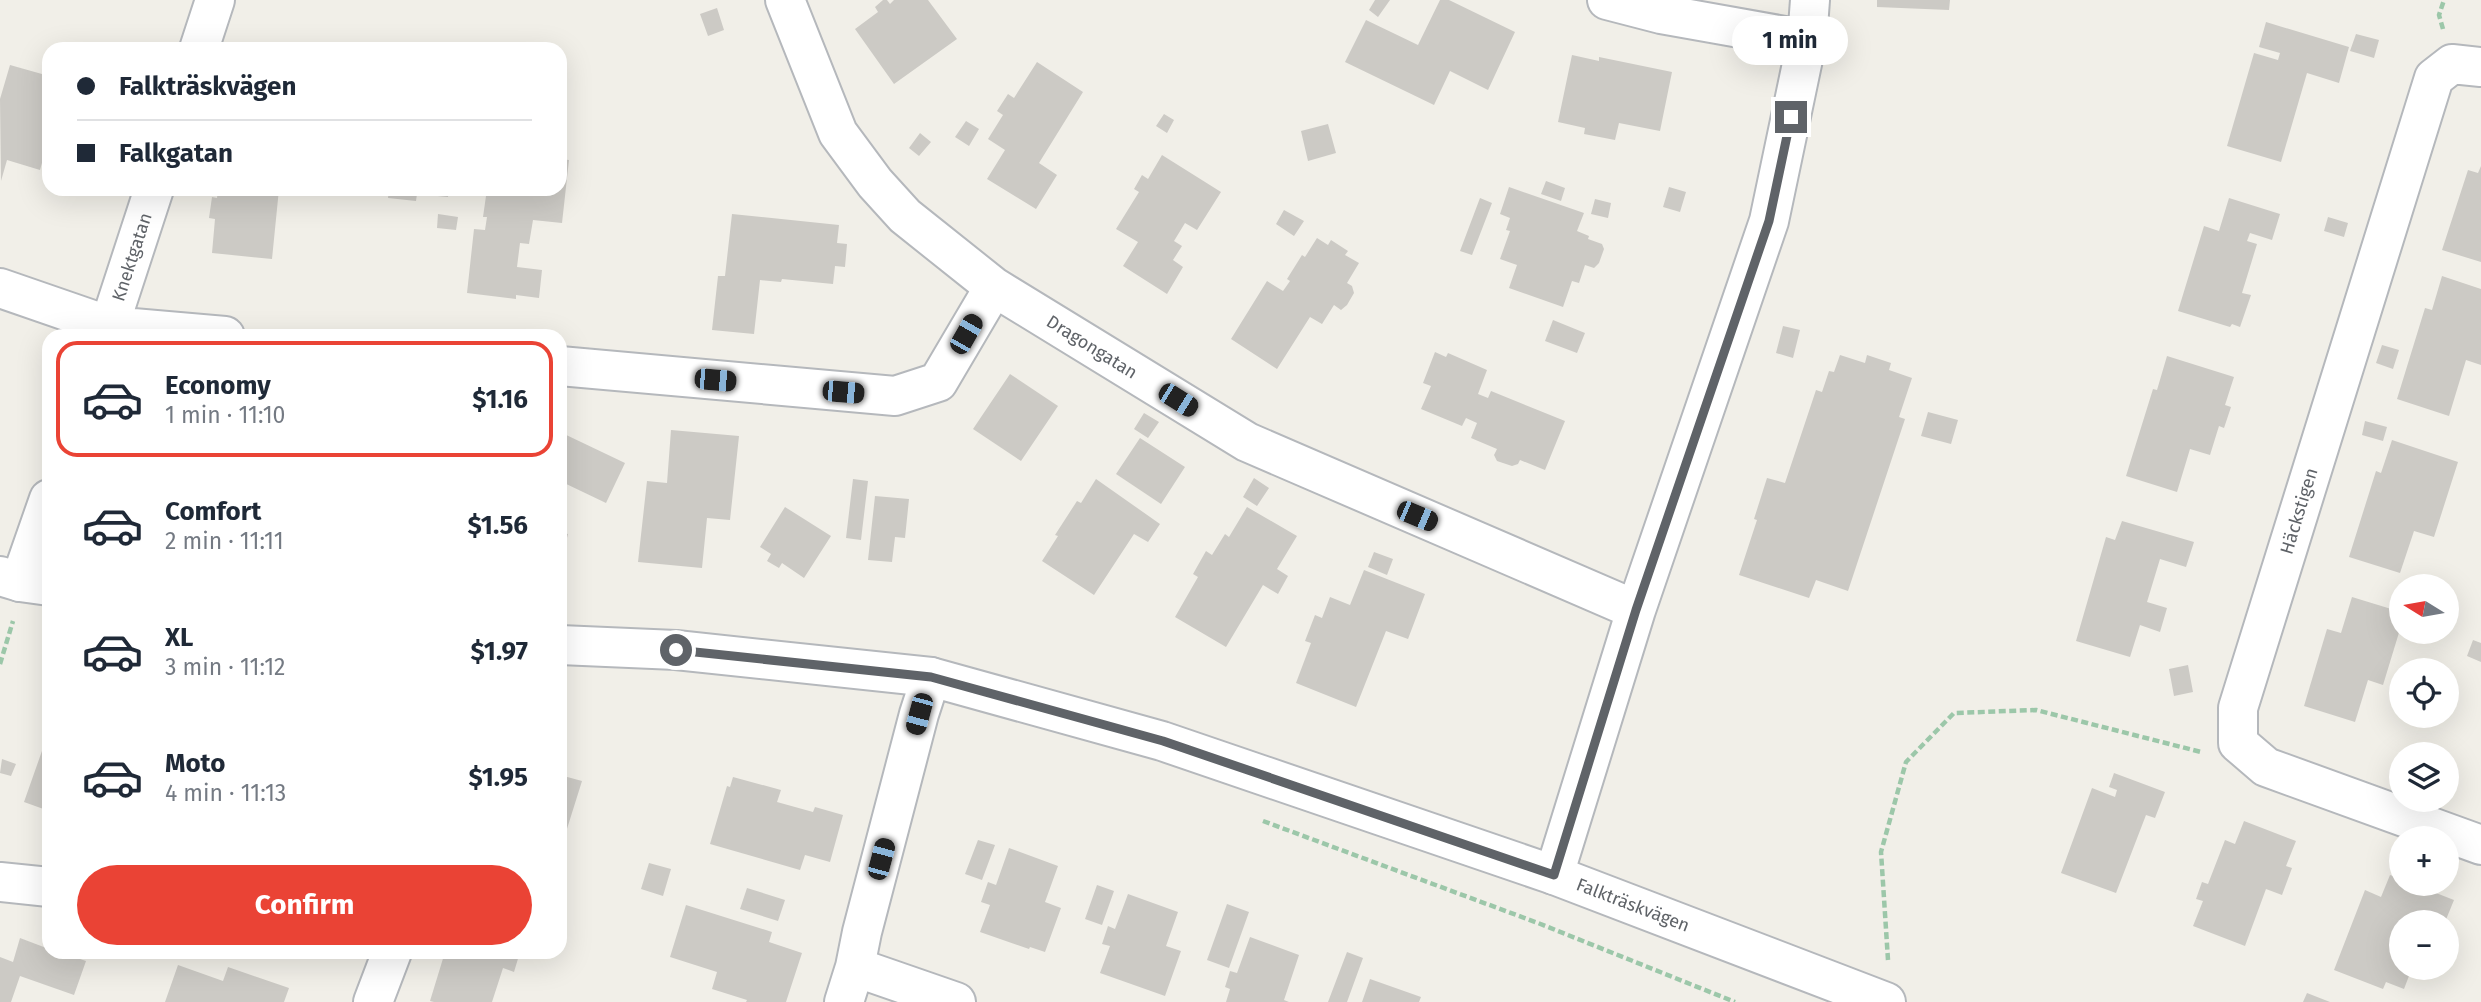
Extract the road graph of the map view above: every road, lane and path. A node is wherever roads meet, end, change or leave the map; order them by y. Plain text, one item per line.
1 (215, 0) edge
2 (785, 0) edge
3 (1607, 0) edge
4 (1810, 0) edge
5 (1807, 40) junction
6 (201, 42) edge
7 (2481, 67) edge
8 (152, 196) edge
9 (994, 286) junction
10 (0, 288) edge
11 (103, 329) edge
12 (109, 329) edge
13 (567, 367) edge
14 (42, 521) edge
15 (23, 581) edge
16 (1636, 610) junction
17 (567, 645) edge
18 (931, 677) junction
19 (2238, 743) junction
20 (1255, 818) dead end
21 (2481, 845) edge
22 (1554, 875) junction
23 (0, 882) edge
24 (42, 886) edge
25 (389, 959) edge
26 (850, 985) edge
27 (1867, 998) edge
28 (373, 1002) edge
29 (956, 1002) edge
30 (1735, 1002) edge

1 - 6 street
2 - 9 street, Dragongatan
3 - 5 street
4 - 5 street
5 - 16 street
7 - 19 street, Häckstigen
8 - 12 street, Knektgatan
9 - 13 street
9 - 16 street, Dragongatan
10 - 11 street, Knektgatan
14 - 15 street
16 - 22 street
17 - 18 street, Falkträskvägen
18 - 22 street, Falkträskvägen
18 - 26 street
19 - 21 street
19 - 27 path
20 - 30 path
22 - 27 street, Falkträskvägen
23 - 24 street
25 - 28 street
26 - 29 street

